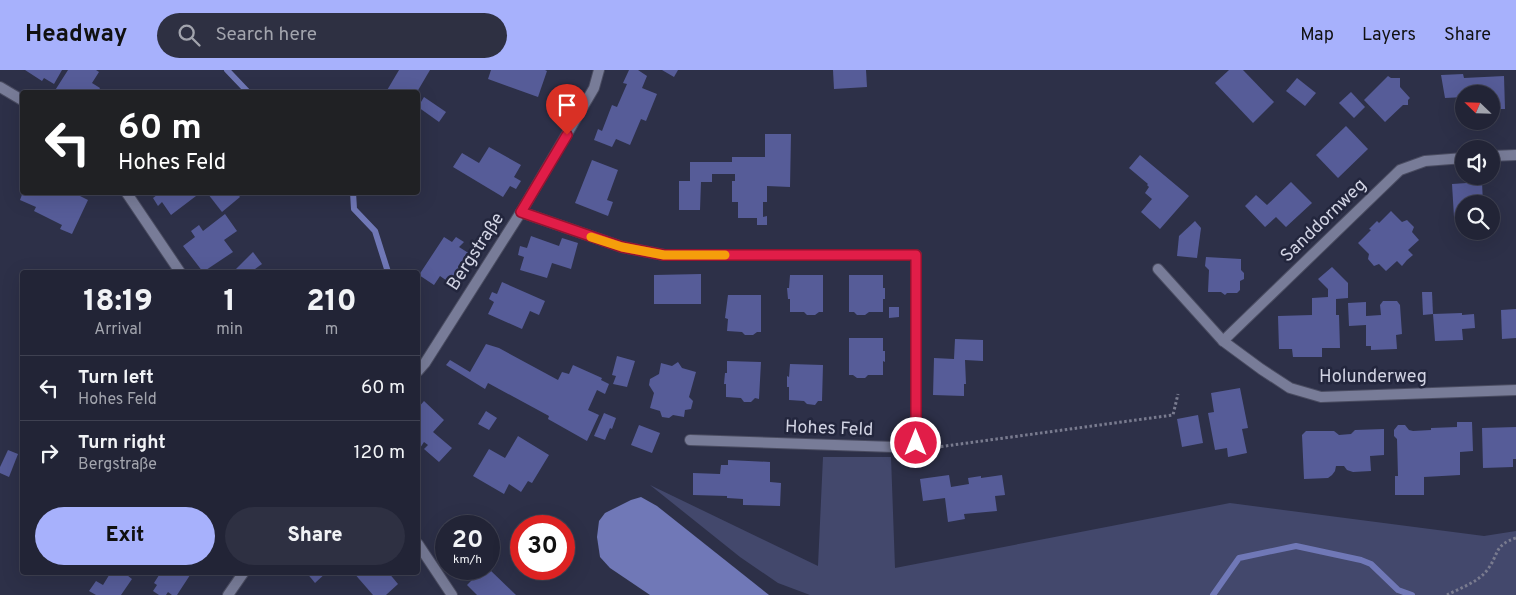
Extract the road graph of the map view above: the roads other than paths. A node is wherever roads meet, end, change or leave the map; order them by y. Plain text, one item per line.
1 (599, 70) edge
2 (0, 87) edge
3 (20, 99) edge
4 (1516, 155) edge
5 (1500, 156) edge
6 (1455, 159) edge
7 (128, 195) edge
8 (521, 212) junction
9 (1158, 269) dead end
10 (179, 270) edge
11 (1223, 341) junction
12 (420, 369) edge
13 (1516, 390) edge
14 (690, 440) dead end
15 (420, 547) edge
16 (242, 575) edge
17 (228, 595) edge
18 (452, 595) edge

1 - 8 street, Bergstraße
2 - 3 street
4 - 5 street
6 - 11 street, Sanddornweg
7 - 10 street
8 - 12 street, Bergstraße
8 - 14 street, Hohes Feld
9 - 11 street, Holunderweg
11 - 13 street, Holunderweg
15 - 18 street
16 - 17 street

